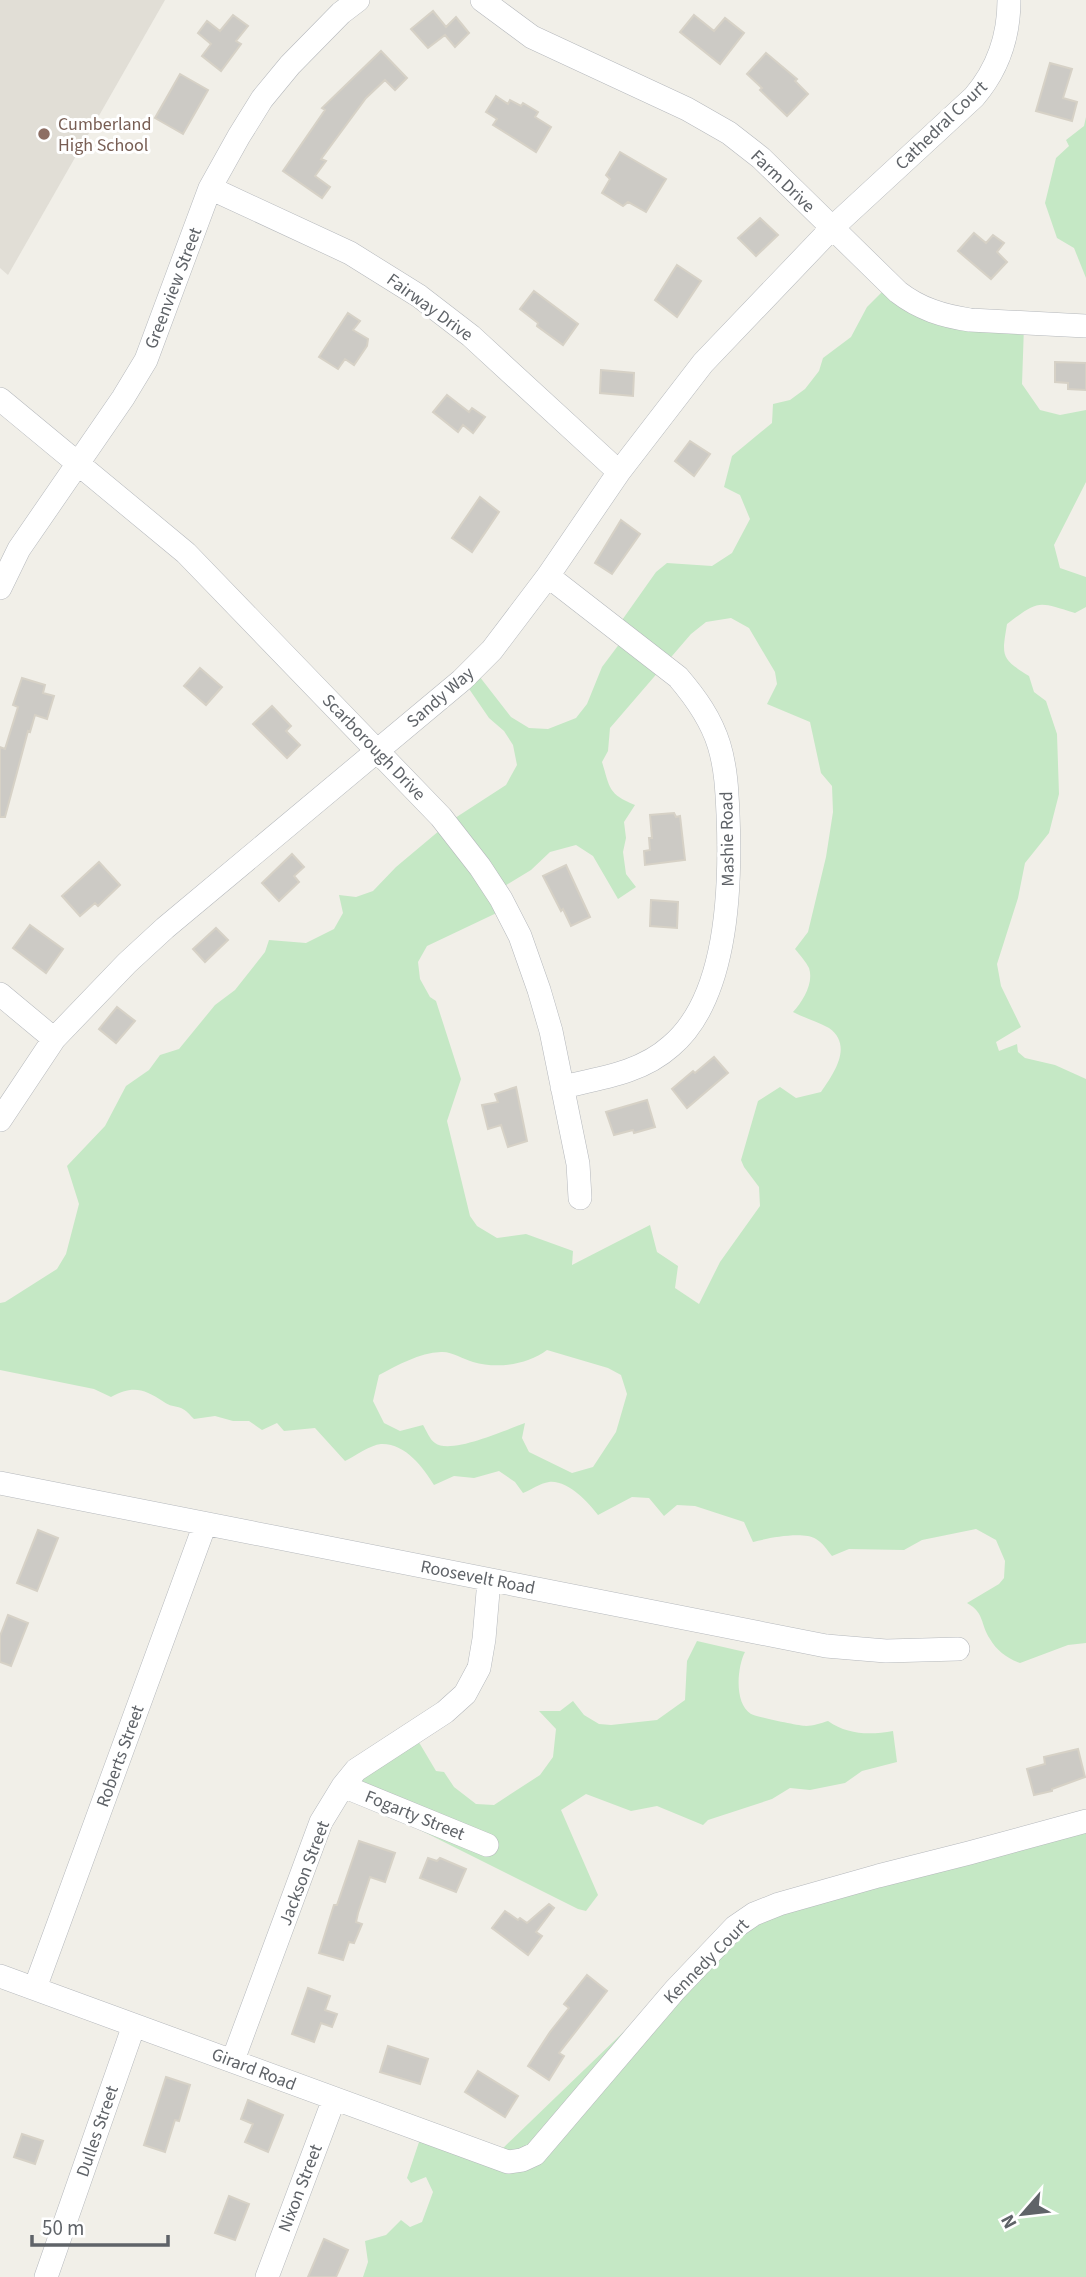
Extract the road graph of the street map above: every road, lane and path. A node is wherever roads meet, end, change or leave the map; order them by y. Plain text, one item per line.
1 (358, 0) edge
2 (482, 0) edge
3 (1009, 0) edge
4 (210, 188) junction
5 (832, 228) junction
6 (1086, 326) edge
7 (0, 399) edge
8 (78, 463) junction
9 (619, 472) junction
10 (548, 576) junction
11 (0, 588) edge
12 (378, 751) junction
13 (0, 994) edge
14 (54, 1039) junction
15 (562, 1087) junction
16 (0, 1120) edge
17 (580, 1198) dead end
18 (0, 1482) edge
19 (205, 1524) junction
20 (489, 1580) junction
21 (958, 1649) dead end
22 (343, 1786) junction
23 (1086, 1821) edge
24 (487, 1844) dead end
25 (0, 1976) edge
26 (35, 1988) junction
27 (134, 2025) junction
28 (233, 2060) junction
29 (334, 2099) junction
30 (508, 2162) joint
31 (46, 2277) edge
32 (267, 2277) edge

1 - 4 street, Greenview Street
2 - 5 street, Farm Drive
3 - 5 street, Cathedral Court
4 - 8 street, Greenview Street
4 - 9 street, Fairway Drive
5 - 6 street, Farm Drive
5 - 9 street, Sandy Way
7 - 8 street, Scarborough Drive
8 - 11 street, Greenview Street
8 - 12 street, Scarborough Drive
9 - 10 street, Sandy Way
10 - 12 street, Sandy Way
10 - 15 street, Mashie Road
12 - 14 street, Sandy Way
12 - 15 street, Scarborough Drive
13 - 14 street
14 - 16 street, Sandy Way
15 - 17 street, Scarborough Drive
18 - 19 street, Roosevelt Road
19 - 20 street, Roosevelt Road
19 - 26 street, Roberts Street
20 - 21 street, Roosevelt Road
20 - 22 street, Jackson Street
22 - 24 street, Fogarty Street
22 - 28 street, Jackson Street
23 - 30 street, Kennedy Court
25 - 26 street, Girard Road
26 - 27 street, Girard Road
27 - 28 street, Girard Road
27 - 31 street, Dulles Street
28 - 29 street, Girard Road
29 - 30 street, Girard Road
29 - 32 street, Nixon Street

